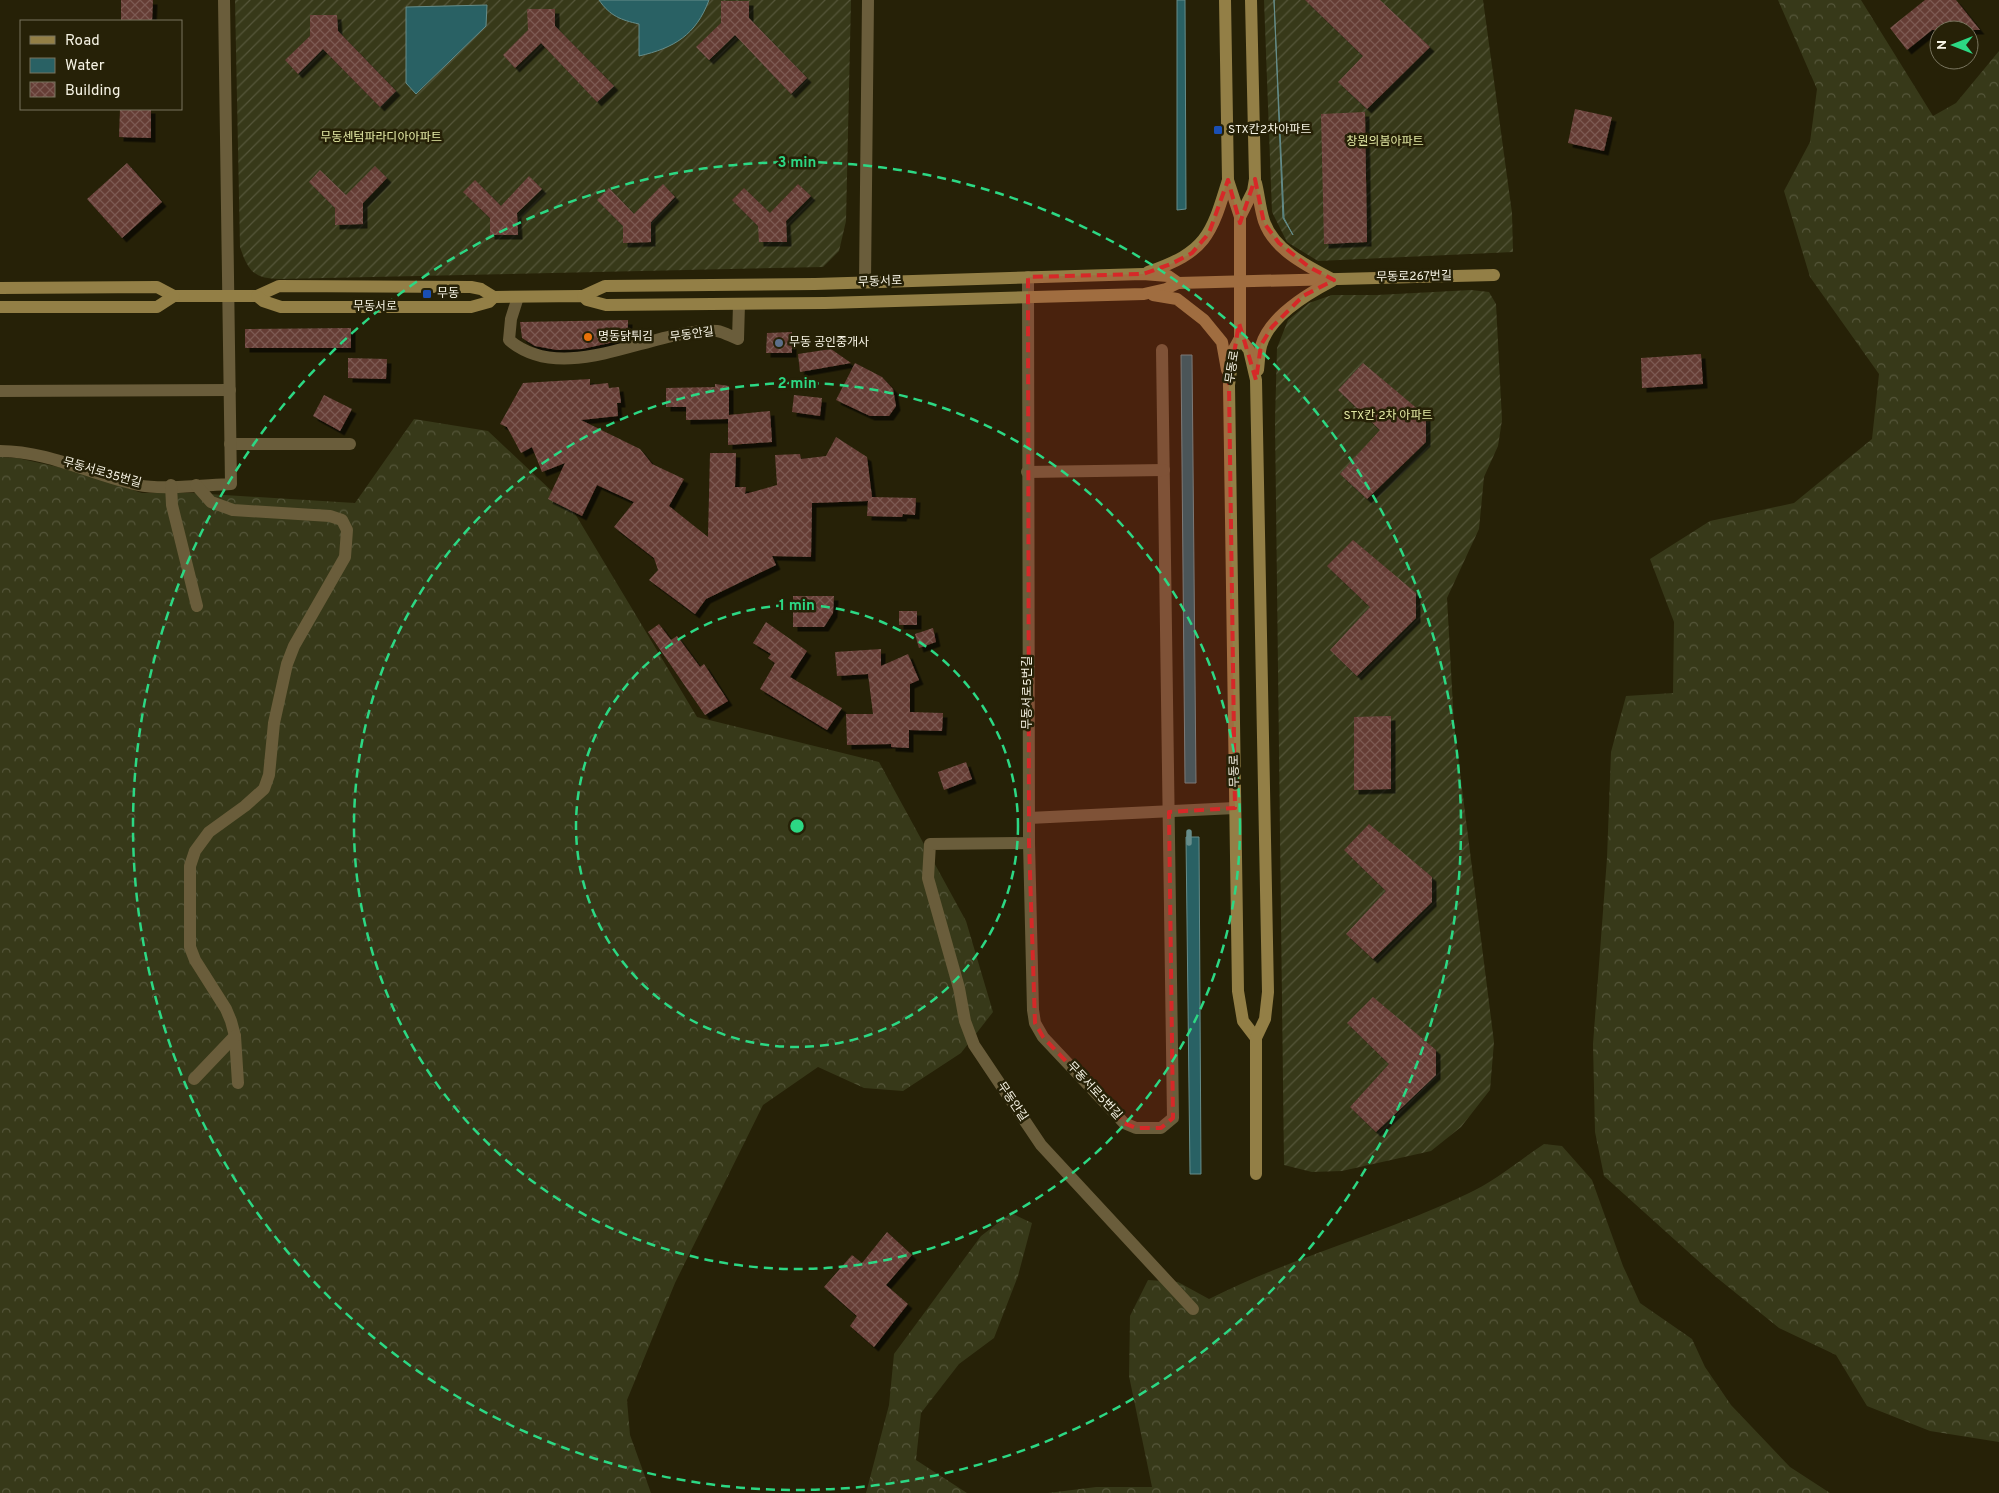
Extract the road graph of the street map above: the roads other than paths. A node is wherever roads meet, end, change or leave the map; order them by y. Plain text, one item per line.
1 (224, 0) edge
2 (868, 0) edge
3 (1225, 0) edge
4 (1251, 0) edge
5 (1255, 179) junction
6 (1228, 180) junction
7 (1240, 217) junction
8 (1143, 274) junction
9 (1494, 275) dead end
10 (1028, 277) junction
11 (1334, 280) junction
12 (1239, 281) junction
13 (865, 282) junction
14 (1178, 283) junction
15 (0, 288) edge
16 (1144, 294) junction
17 (174, 296) junction
18 (229, 296) junction
19 (257, 296) junction
20 (583, 296) junction
21 (1028, 296) junction
22 (494, 297) junction
23 (518, 297) junction
24 (738, 304) junction
25 (0, 307) edge
26 (1240, 338) junction
27 (1162, 350) dead end
28 (1256, 380) junction
29 (1229, 384) junction
30 (230, 390) junction
31 (0, 391) edge
32 (230, 444) junction
33 (350, 444) dead end
34 (0, 451) edge
35 (1164, 470) junction
36 (1027, 472) junction
37 (171, 485) junction
38 (196, 485) junction
39 (197, 606) dead end
40 (1235, 808) junction
41 (1169, 812) junction
42 (1028, 818) junction
43 (1028, 843) junction
44 (235, 1036) junction
45 (1256, 1038) junction
46 (194, 1080) dead end
47 (238, 1083) dead end
48 (1256, 1174) dead end
49 (1193, 1309) dead end

1 - 18 street, 무동서로35번길
2 - 13 street
3 - 6 main road
4 - 5 main road
5 - 7 main road
5 - 11 main road
6 - 7 main road
6 - 8 main road
7 - 12 main road
8 - 10 main road, 무동서로
8 - 14 main road, 무동서로
9 - 11 main road, 무동로267번길
10 - 13 main road, 무동서로
10 - 21 street, 무동서로5번길
11 - 12 main road, 무동로267번길
11 - 28 main road
12 - 14 main road, 무동로267번길
12 - 26 main road
13 - 20 main road, 무동서로
14 - 16 main road
15 - 17 main road, 무동서로
16 - 21 main road, 무동서로
16 - 29 main road
17 - 18 main road, 무동서로
17 - 25 main road, 무동서로
18 - 19 main road, 무동서로
18 - 30 street, 무동서로35번길
19 - 22 main road, 무동서로
19 - 22 main road, 무동서로
20 - 23 main road, 무동서로
20 - 24 main road, 무동서로
21 - 24 main road, 무동서로
21 - 36 street, 무동서로5번길
22 - 23 main road, 무동서로
23 - 24 street, 무동안길
26 - 28 main road, 무동로
26 - 29 main road, 무동로
27 - 35 street, 무동서로5번길
28 - 45 main road, 무동로
29 - 40 main road, 무동로
30 - 31 street
30 - 32 street, 무동서로35번길
32 - 33 street
32 - 38 street, 무동서로35번길
34 - 37 street, 무동서로35번길
35 - 36 street
35 - 41 street, 무동서로5번길
36 - 42 street, 무동서로5번길
37 - 38 street, 무동서로35번길
37 - 39 street
38 - 44 street
40 - 41 street
40 - 45 main road, 무동로
41 - 42 street
41 - 43 street, 무동서로5번길
42 - 43 street, 무동서로5번길
43 - 49 street, 무동안길
44 - 46 street
44 - 47 street
45 - 48 main road, 무동로

